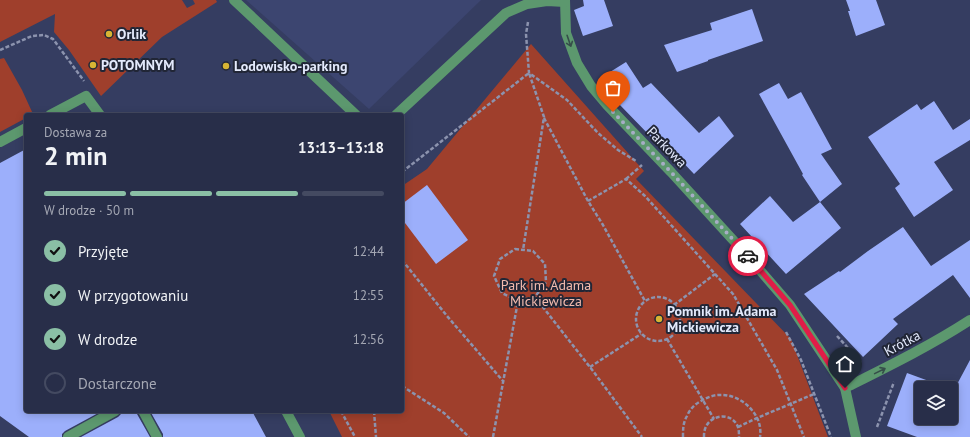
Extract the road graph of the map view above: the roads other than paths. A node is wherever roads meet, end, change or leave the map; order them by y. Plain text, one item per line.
1 (234, 0) edge
2 (565, 1) edge
3 (54, 113) edge
4 (99, 113) edge
5 (354, 113) edge
6 (398, 113) edge
7 (24, 129) edge
8 (0, 142) edge
9 (970, 320) edge
10 (845, 388) junction
11 (112, 413) edge
12 (144, 413) edge
13 (287, 413) edge
14 (68, 437) edge
15 (157, 437) edge
16 (300, 437) edge
17 (856, 437) edge

1 - 5 street
2 - 6 street, Parkowa
2 -> 10 street, Parkowa
3 - 4 street
7 - 8 street
10 -> 9 street, Krótka
10 - 17 street, Parkowa
11 - 14 street
12 - 15 street
13 - 16 street

